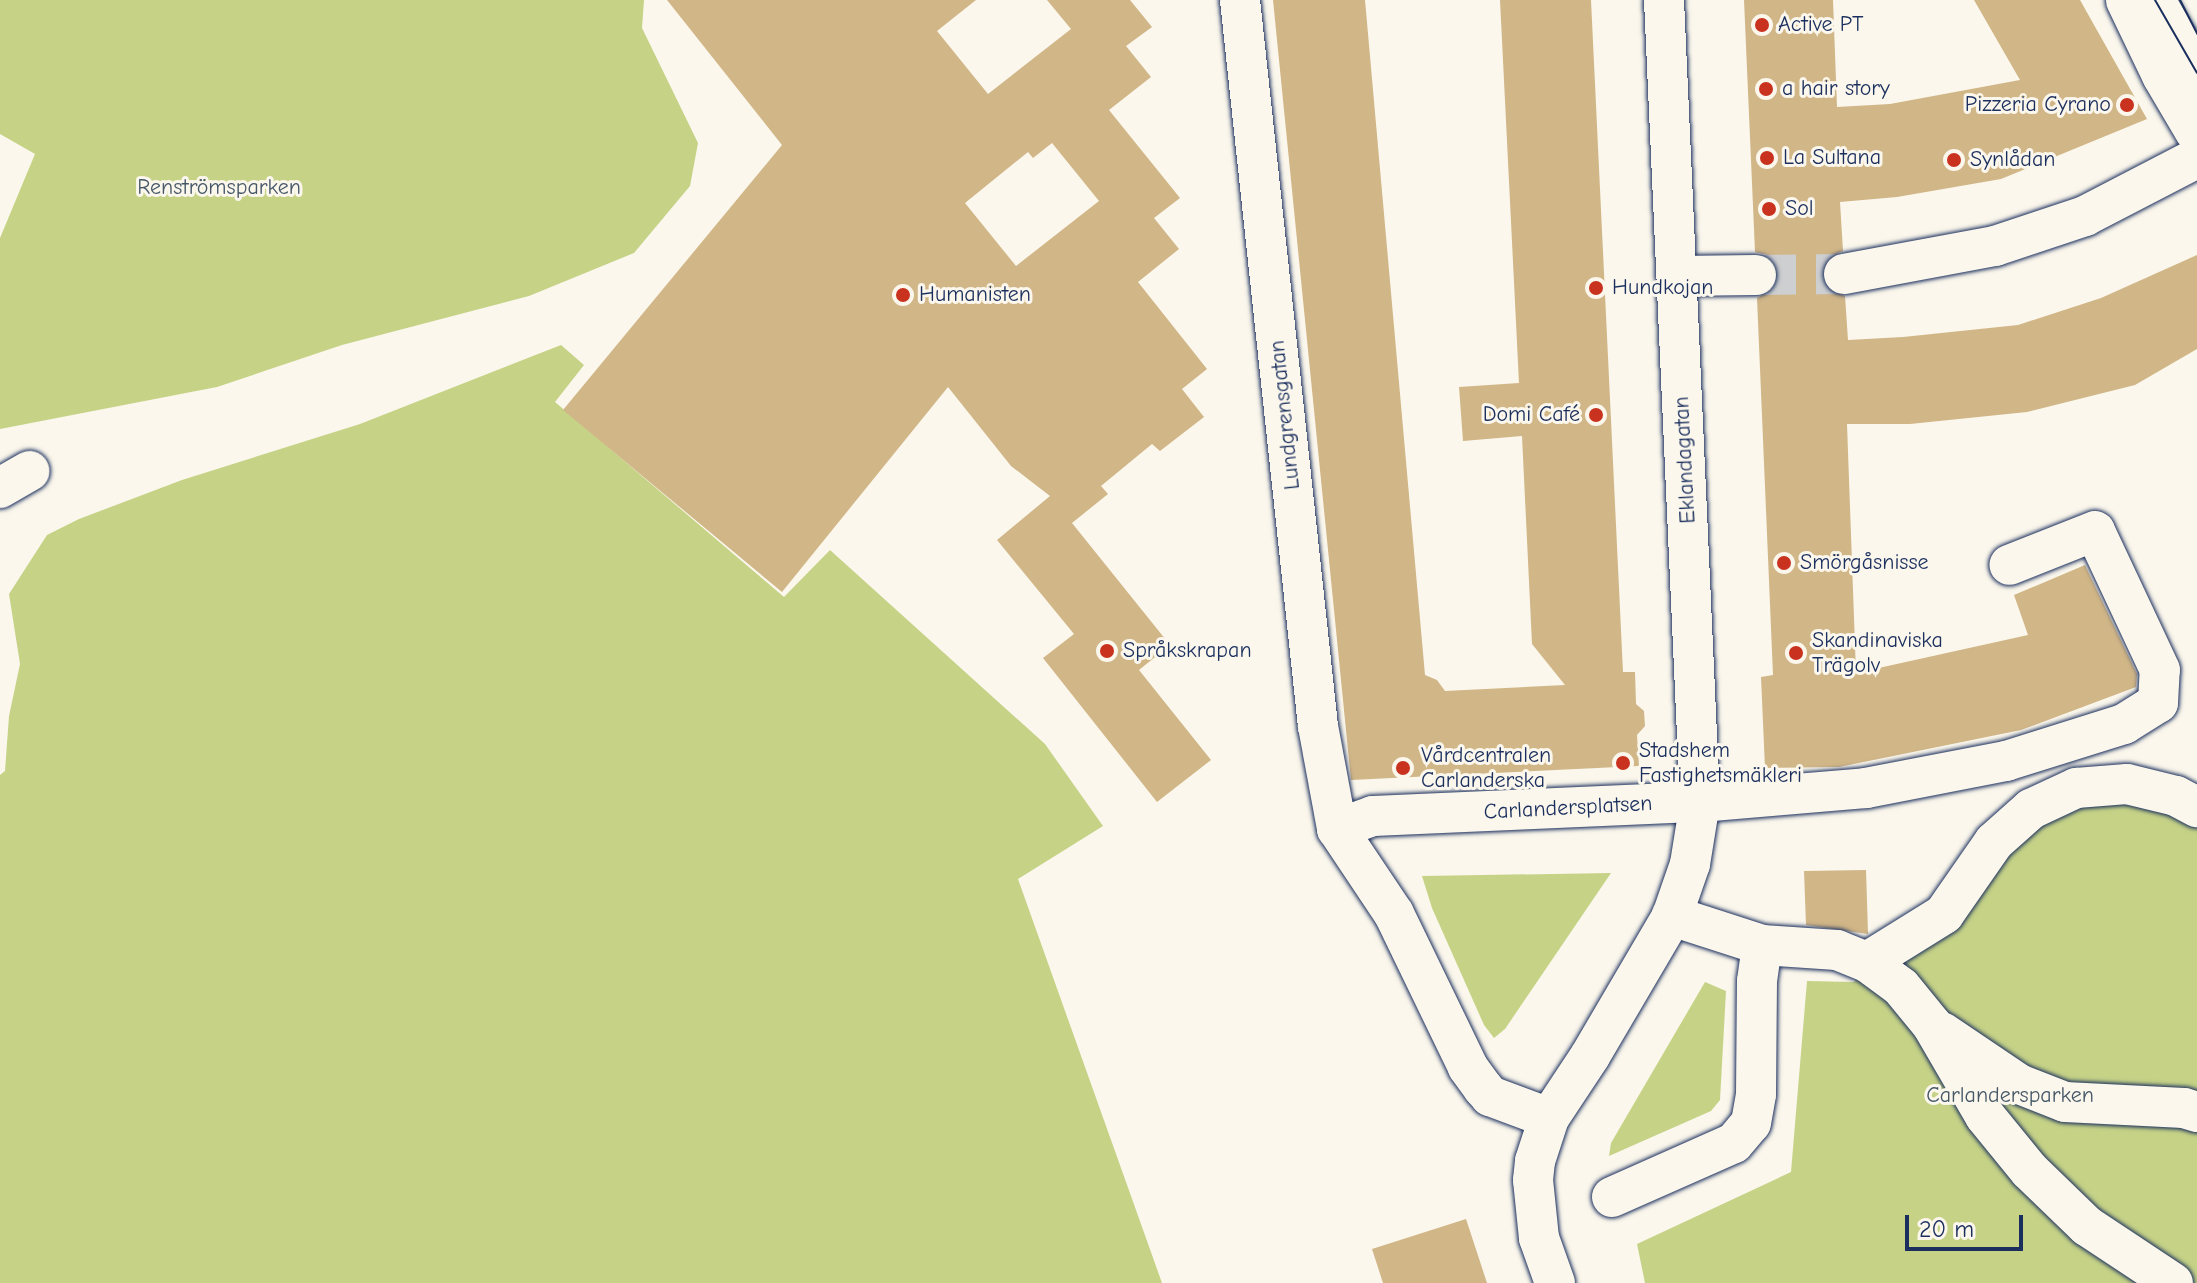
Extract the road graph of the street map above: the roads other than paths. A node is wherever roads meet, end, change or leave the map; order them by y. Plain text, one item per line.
1 (1240, 0) edge
2 (1664, 0) edge
3 (2128, 0) edge
4 (2155, 0) edge
5 (2180, 0) edge
6 (2197, 34) edge
7 (2197, 73) edge
8 (2197, 131) edge
9 (2197, 158) edge
10 (1844, 274) tunnel mouth
11 (1756, 275) tunnel mouth
12 (1677, 276) junction
13 (2009, 565) dead end
14 (1700, 802) junction
15 (2197, 807) edge
16 (1337, 829) junction
17 (1672, 916) junction
18 (1762, 945) junction
19 (1867, 962) junction
20 (1932, 1025) junction
21 (2197, 1112) edge
22 (1549, 1118) junction
23 (1612, 1197) dead end
24 (1555, 1283) edge
25 (2173, 1283) edge

1 - 16 street, Lundgrensgatan
2 - 12 street, Eklandagatan
3 - 8 main road
4 - 7 street
5 - 6 street
9 - 10 street
11 - 12 street
12 - 14 street, Eklandagatan
13 - 14 street, Carlandersplatsen
14 - 16 street, Carlandersplatsen
14 - 17 street, Eklandagatan
15 - 19 street
16 - 22 street
17 - 18 street
17 - 22 street, Eklandagatan
18 - 19 street
18 - 23 street
19 - 20 street
20 - 21 street
20 - 25 street
22 - 24 street, Eklandagatan

